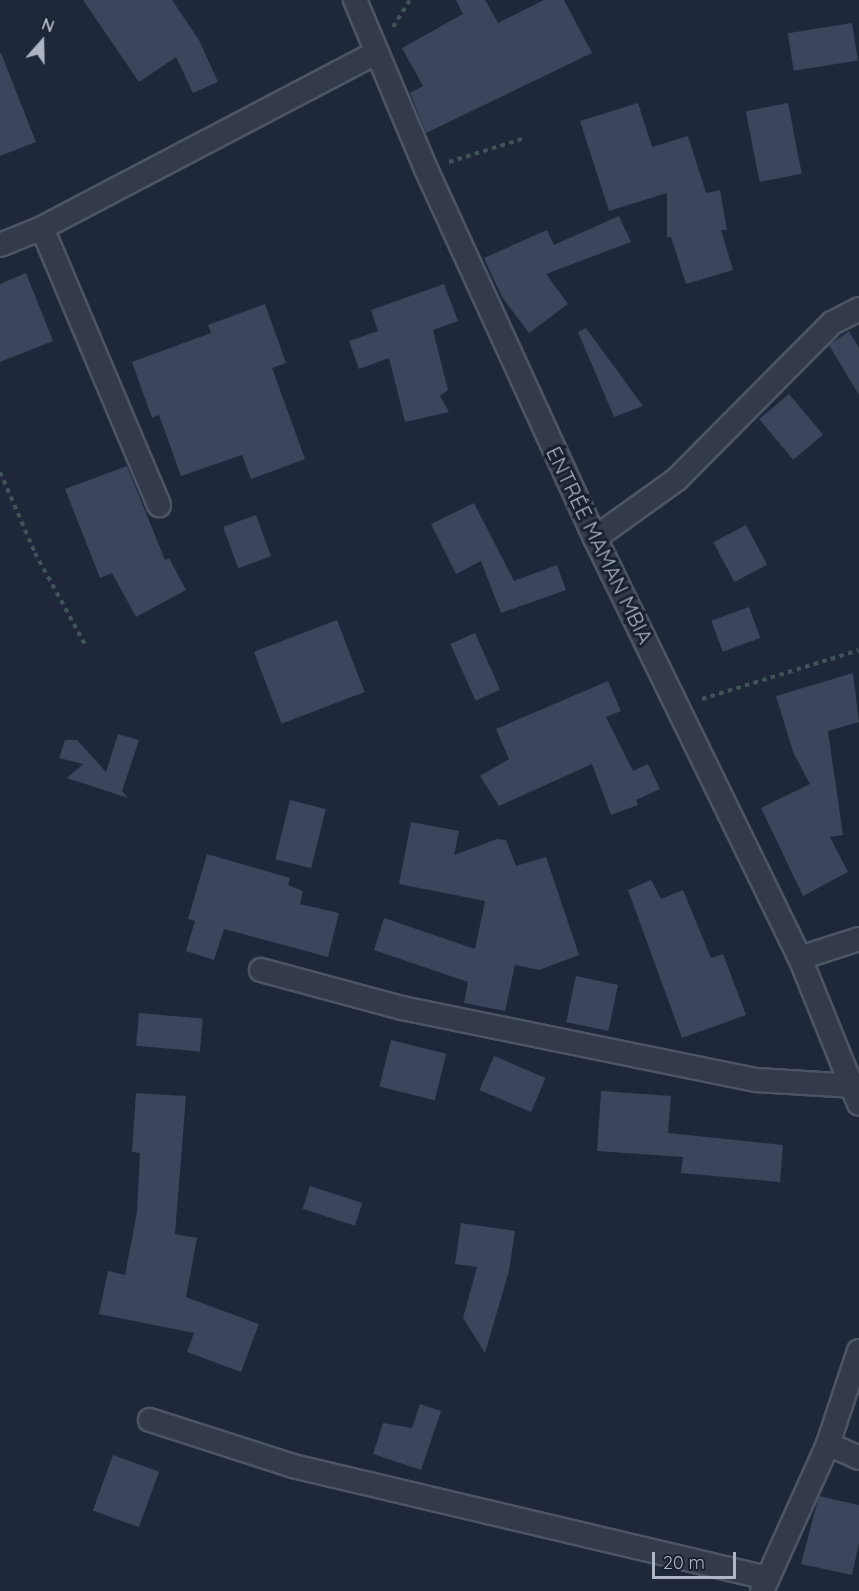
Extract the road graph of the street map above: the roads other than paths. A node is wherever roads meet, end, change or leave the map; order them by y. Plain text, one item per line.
1 (355, 0) edge
2 (376, 52) junction
3 (42, 228) junction
4 (0, 245) edge
5 (859, 309) edge
6 (159, 505) dead end
7 (595, 538) junction
8 (859, 939) edge
9 (800, 958) junction
10 (261, 970) dead end
11 (856, 1095) edge
12 (859, 1351) edge
13 (150, 1420) dead end
14 (828, 1444) junction
15 (859, 1458) edge
16 (765, 1585) edge

1 - 2 street, ENTRÉE MAMAN MBIA
2 - 3 street
2 - 7 street, ENTRÉE MAMAN MBIA
3 - 4 street
3 - 6 street
5 - 7 street
7 - 9 street, ENTRÉE MAMAN MBIA
8 - 9 street
9 - 11 street, ENTRÉE MAMAN MBIA
10 - 11 street
12 - 14 street
13 - 16 street
14 - 15 street
14 - 16 street

